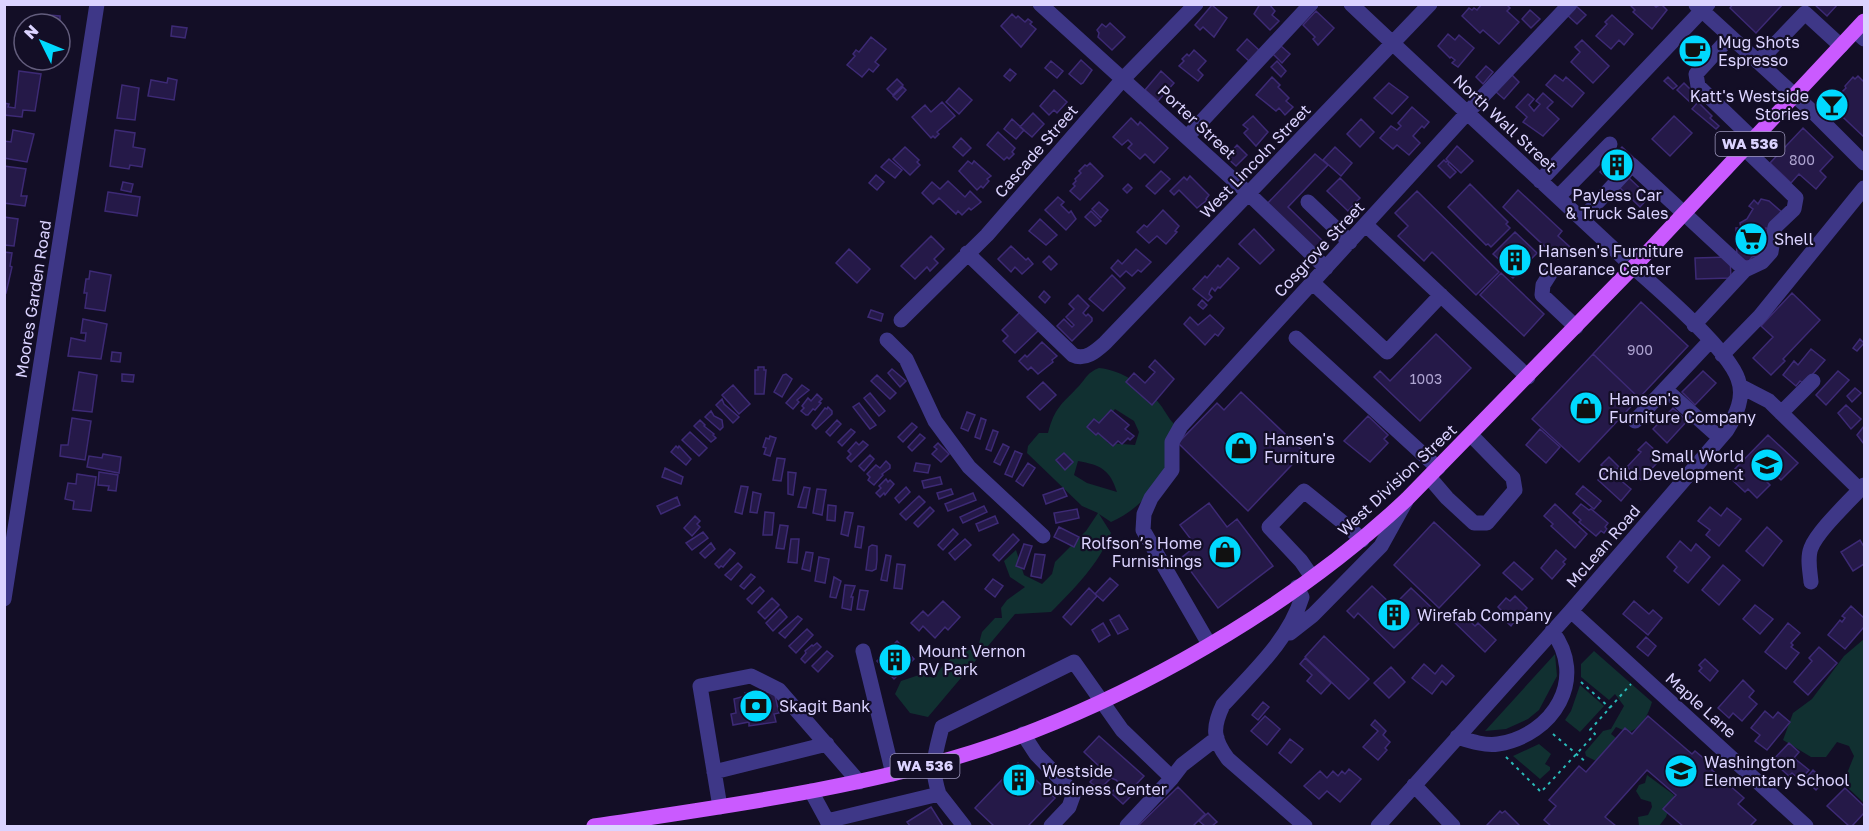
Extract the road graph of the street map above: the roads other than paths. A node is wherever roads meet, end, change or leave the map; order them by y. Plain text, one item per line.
1 (97, 4) edge
2 (1040, 4) edge
3 (1196, 4) edge
4 (1311, 4) edge
5 (1351, 4) edge
6 (1430, 4) edge
7 (1570, 4) edge
8 (1702, 7) edge
9 (1861, 31) edge
10 (1730, 37) junction
11 (1392, 43) junction
12 (1841, 46) junction
13 (1758, 62) junction
14 (1123, 79) junction
15 (1795, 96) junction
16 (1468, 112) junction
17 (1187, 137) junction
18 (1610, 144) dead end
19 (1749, 145) junction
20 (1863, 159) edge
21 (1540, 181) junction
22 (1864, 188) edge
23 (1249, 194) junction
24 (1558, 197) junction
25 (1308, 202) dead end
26 (1684, 213) junction
27 (1582, 219) junction
28 (1366, 225) junction
29 (1350, 242) junction
30 (967, 253) junction
31 (1634, 267) junction
32 (1326, 268) junction
33 (1745, 270) junction
34 (1550, 274) dead end
35 (1313, 283) junction
36 (1441, 295) junction
37 (901, 320) dead end
38 (1694, 325) junction
39 (1576, 327) junction
40 (1296, 338) dead end
41 (887, 340) dead end
42 (1710, 341) junction
43 (1722, 354) junction
44 (1528, 377) junction
45 (1813, 381) dead end
46 (1740, 386) junction
47 (1665, 389) junction
48 (1781, 412) junction
49 (1635, 421) dead end
50 (1471, 435) junction
51 (1720, 438) junction
52 (1434, 473) junction
53 (1862, 488) edge
54 (1407, 499) junction
55 (1043, 536) dead end
56 (1362, 540) junction
57 (1312, 577) junction
58 (1811, 582) dead end
59 (1298, 587) junction
60 (4, 599) edge
61 (1571, 611) junction
62 (1552, 631) junction
63 (1283, 638) junction
64 (1209, 644) junction
65 (863, 651) dead end
66 (1102, 700) junction
67 (1023, 734) junction
68 (1457, 737) junction
69 (1217, 738) junction
70 (827, 744) junction
71 (933, 764) junction
72 (714, 772) junction
73 (893, 774) junction
74 (1172, 778) junction
75 (859, 782) junction
76 (1414, 785) junction
77 (811, 791) junction
78 (939, 794) junction
79 (724, 807) junction
80 (829, 824) edge
81 (1798, 824) edge
82 (594, 826) edge
83 (964, 826) edge
84 (1051, 826) edge
85 (1127, 826) edge
86 (1305, 826) edge
87 (1378, 826) edge
88 (1453, 826) edge

1 - 60 street, Moores Garden Road
2 - 14 street, Porter Street
3 - 14 street, Cascade Street
4 - 17 street
5 - 11 street, North Wall Street
6 - 11 street, West Lincoln Street
7 - 16 street, Cosgrove Street
8 - 10 street
8 - 21 street
9 - 12 main road, West Division Street / WA 536
10 - 13 street
10 - 19 street
11 - 16 street, North Wall Street
11 - 23 street, West Lincoln Street
12 - 13 street
12 - 15 main road, West Division Street / WA 536
13 - 15 street
14 - 17 street, Porter Street
14 - 30 street, Cascade Street
15 - 19 main road, West Division Street / WA 536
15 - 20 street
16 - 21 street, North Wall Street
16 - 28 street, Cosgrove Street
17 - 23 street, Porter Street
18 - 24 street
19 - 26 main road, West Division Street / WA 536
19 - 33 street
21 - 24 street, North Wall Street
22 - 43 street
23 - 30 street, West Lincoln Street
23 - 32 street, Porter Street
24 - 27 street, North Wall Street
25 - 29 street
26 - 27 street
26 - 31 main road, West Division Street / WA 536
26 - 33 street
27 - 31 street, North Wall Street
28 - 29 street, Cosgrove Street
28 - 36 street
29 - 32 street, Cosgrove Street
30 - 37 street, Cascade Street
31 - 38 street, North Wall Street
31 - 39 main road, West Division Street / WA 536
32 - 35 street, Cosgrove Street
33 - 38 street
34 - 39 street
35 - 36 street
35 - 64 street, Cosgrove Street
36 - 44 street
38 - 42 street, North Wall Street
39 - 44 main road, West Division Street / WA 536
40 - 52 street
41 - 55 street
42 - 43 street, North Wall Street
42 - 47 street
43 - 46 street, North Wall Street
44 - 50 main road, West Division Street / WA 536
45 - 48 street
46 - 48 street
46 - 51 street, McLean Road
47 - 49 street
47 - 51 street
48 - 53 street
50 - 52 main road, West Division Street / WA 536
50 - 52 street
51 - 61 street, McLean Road
52 - 54 main road, West Division Street / WA 536
53 - 58 street
54 - 56 main road, West Division Street / WA 536
54 - 63 street
56 - 57 main road, West Division Street / WA 536
56 - 57 street
57 - 59 main road, West Division Street / WA 536
59 - 63 street
59 - 64 main road, West Division Street / WA 536
61 - 62 street, McLean Road
61 - 81 street, Maple Lane
62 - 68 street, McLean Road
62 - 68 street
63 - 69 street
64 - 66 main road, West Division Street / WA 536
65 - 73 street
66 - 67 main road, West Division Street / WA 536
66 - 71 street
66 - 74 street
67 - 71 main road, West Division Street / WA 536
67 - 84 street
68 - 76 street, McLean Road
69 - 74 street
69 - 86 street
70 - 72 street
70 - 72 street
70 - 75 street
71 - 73 main road, West Division Street / WA 536
71 - 78 street
72 - 79 street
73 - 75 main road, West Division Street / WA 536
74 - 85 street
75 - 77 main road, West Division Street / WA 536
76 - 87 street, McLean Road
76 - 88 street
77 - 79 main road, West Division Street / WA 536
77 - 80 street
78 - 80 street
78 - 83 street
79 - 82 main road, WA 536

